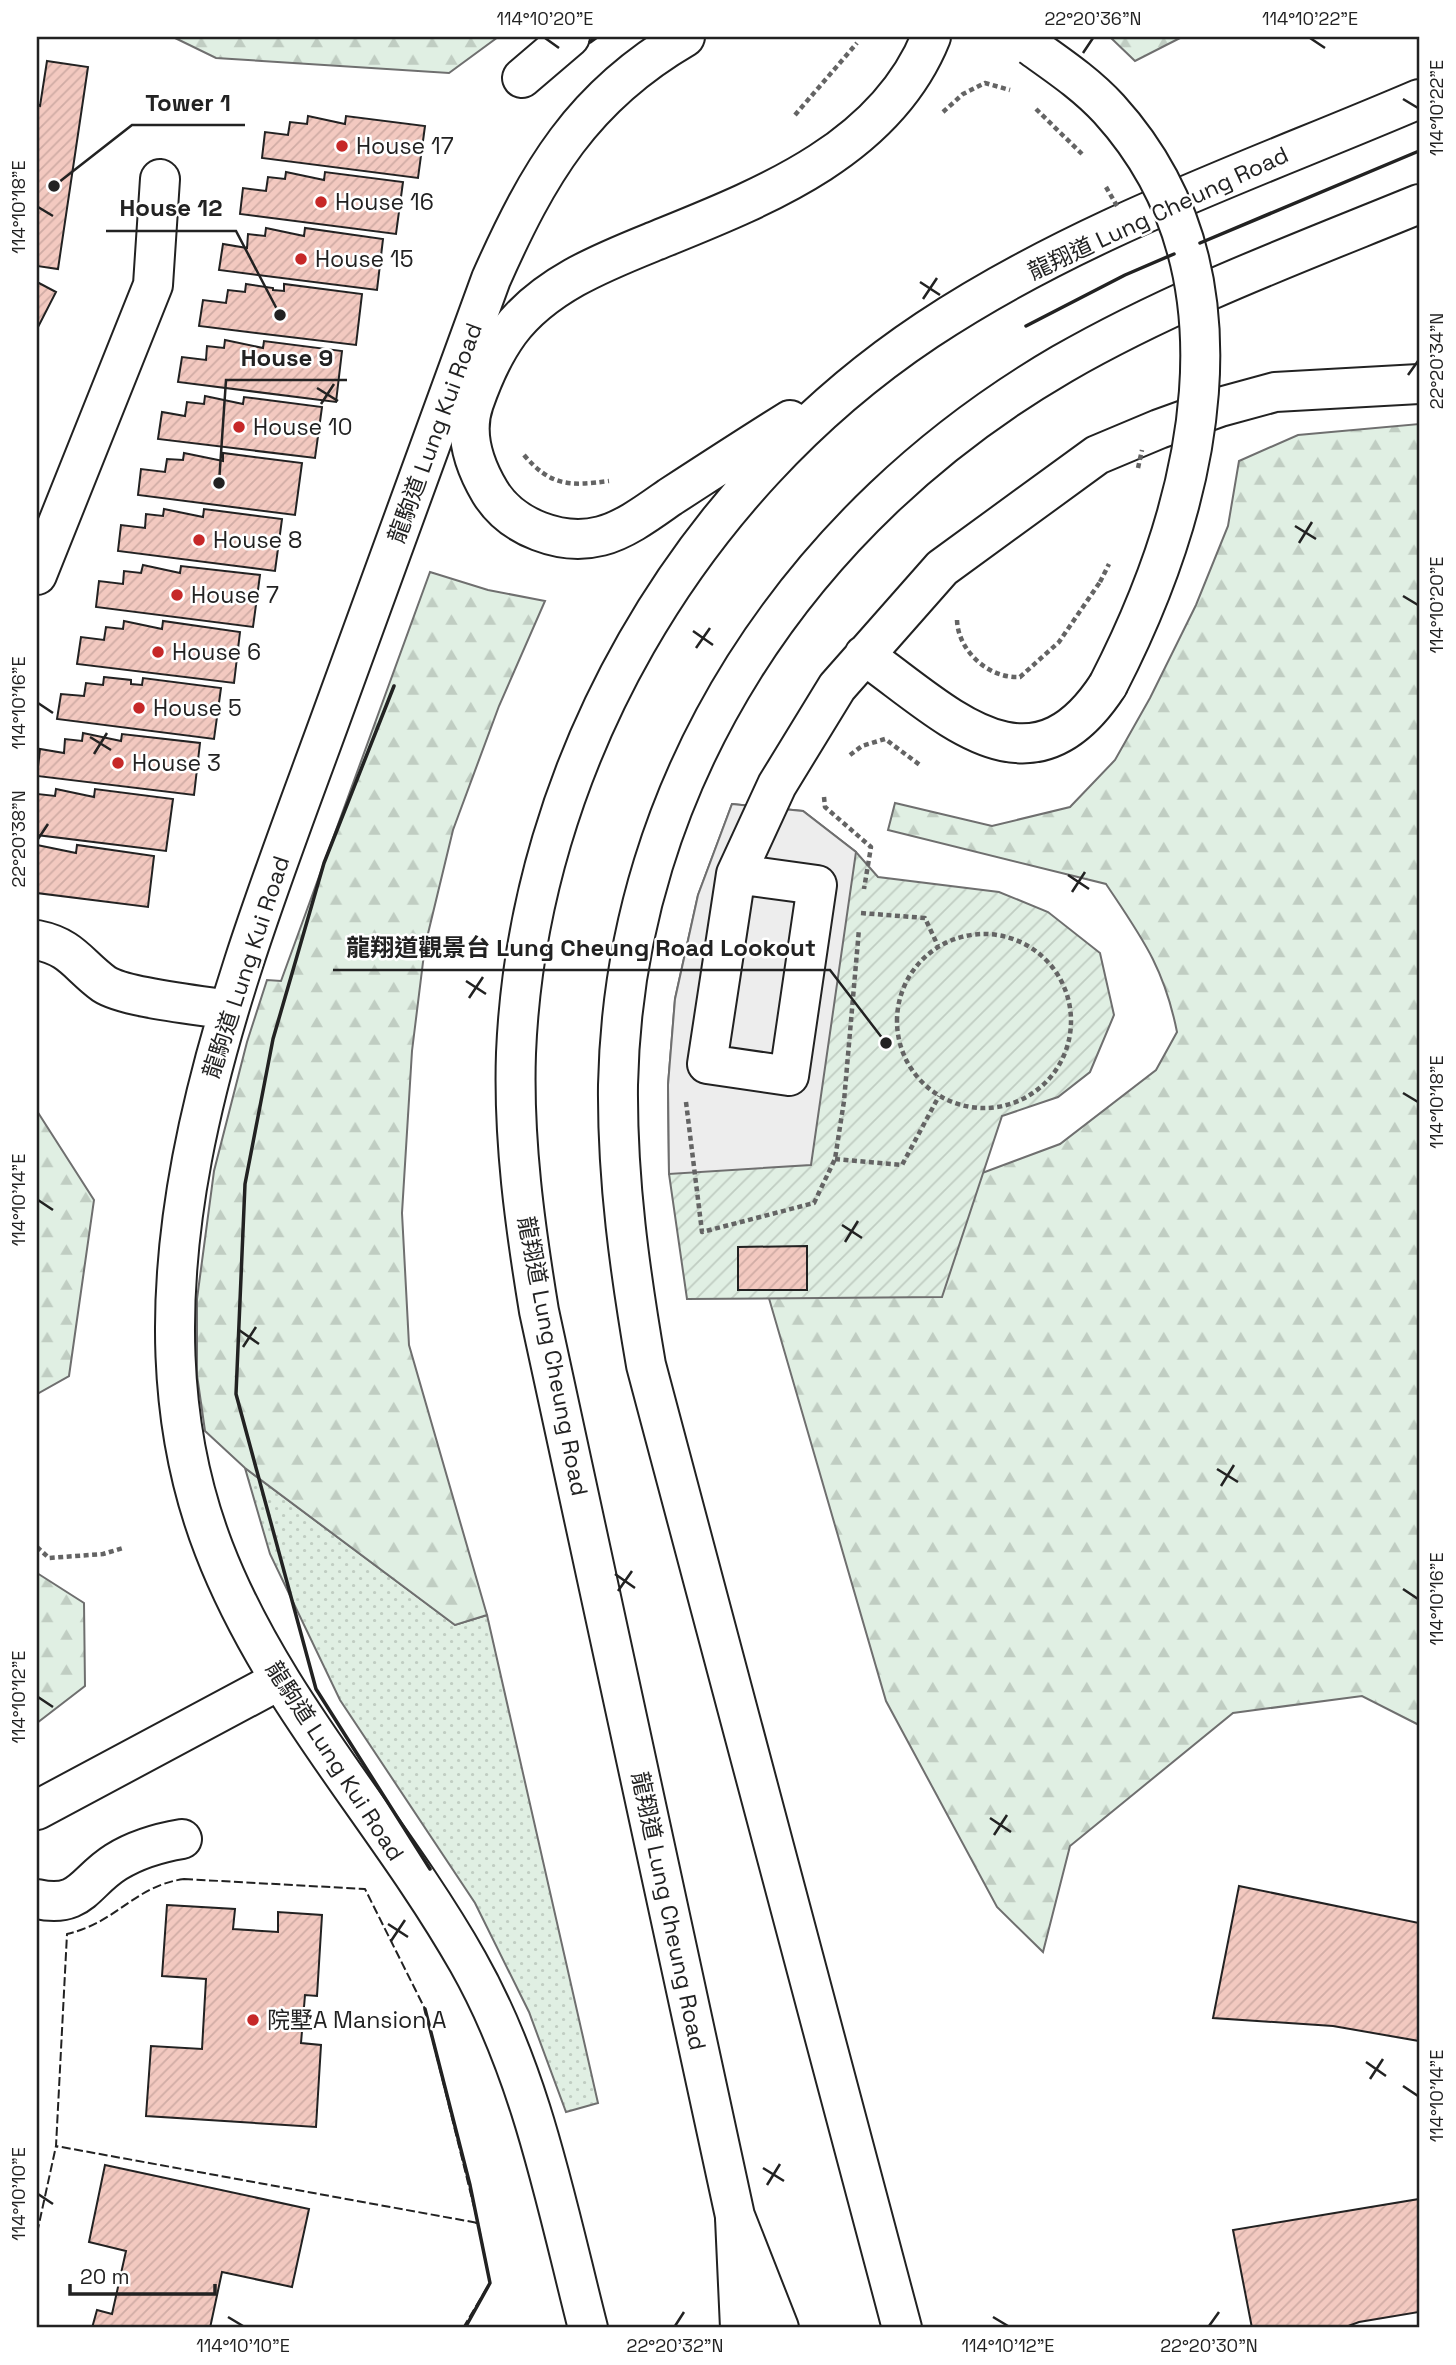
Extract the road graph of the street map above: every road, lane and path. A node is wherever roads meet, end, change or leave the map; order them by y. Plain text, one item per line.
1 (570, 37) edge
2 (685, 37) edge
3 (932, 37) edge
4 (1022, 41) edge
5 (857, 43) dead end
6 (522, 78) dead end
7 (1417, 95) edge
8 (1019, 96) dead end
9 (1028, 103) dead end
10 (795, 115) dead end
11 (936, 117) dead end
12 (1086, 158) dead end
13 (160, 178) dead end
14 (1103, 182) dead end
15 (1419, 204) edge
16 (1419, 215) edge
17 (1122, 216) dead end
18 (1378, 221) junction
19 (929, 329) junction
20 (1419, 384) edge
21 (1144, 442) dead end
22 (519, 449) dead end
23 (1136, 479) dead end
24 (621, 480) dead end
25 (1110, 562) dead end
26 (37, 575) edge
27 (957, 619) dead end
28 (864, 655) junction
29 (876, 740) dead end
30 (920, 765) dead end
31 (736, 874) junction
32 (861, 913) dead end
33 (37, 940) edge
34 (938, 946) junction
35 (228, 1010) junction
36 (707, 1065) junction
37 (939, 1096) junction
38 (835, 1159) dead end
39 (702, 1232) dead end
40 (37, 1546) edge
41 (123, 1548) dead end
42 (278, 1681) junction
43 (37, 1810) edge
44 (182, 1839) dead end
45 (37, 1899) edge
46 (735, 2216) junction
47 (898, 2327) edge
48 (588, 2328) edge
49 (740, 2328) edge
50 (779, 2328) edge

1 - 6 main road
2 - 35 main road, 龍駒道 Lung Kui Road
3 - 19 main road
4 - 28 main road, bridge
5 - 10 path
7 - 19 main road, 龍翔道 Lung Cheung Road
8 - 11 path
9 - 12 path, bridge
13 - 26 main road
14 - 17 path, bridge
15 - 18 main road
16 - 18 main road
18 - 47 main road
19 - 46 main road, 龍翔道 Lung Cheung Road
20 - 28 main road
21 - 23 path, bridge
22 - 24 path
25 - 27 path, bridge
28 - 31 main road
29 - 30 path
31 - 36 main road
31 - 36 main road
32 - 34 path
33 - 35 main road
34 - 37 path
34 - 37 path
35 - 42 main road, 龍駒道 Lung Kui Road
36 - 39 path
37 - 38 path
40 - 41 path
42 - 43 main road
42 - 48 main road, 龍駒道 Lung Kui Road
44 - 45 main road
46 - 49 main road
46 - 50 main road, 龍翔道 Lung Cheung Road

